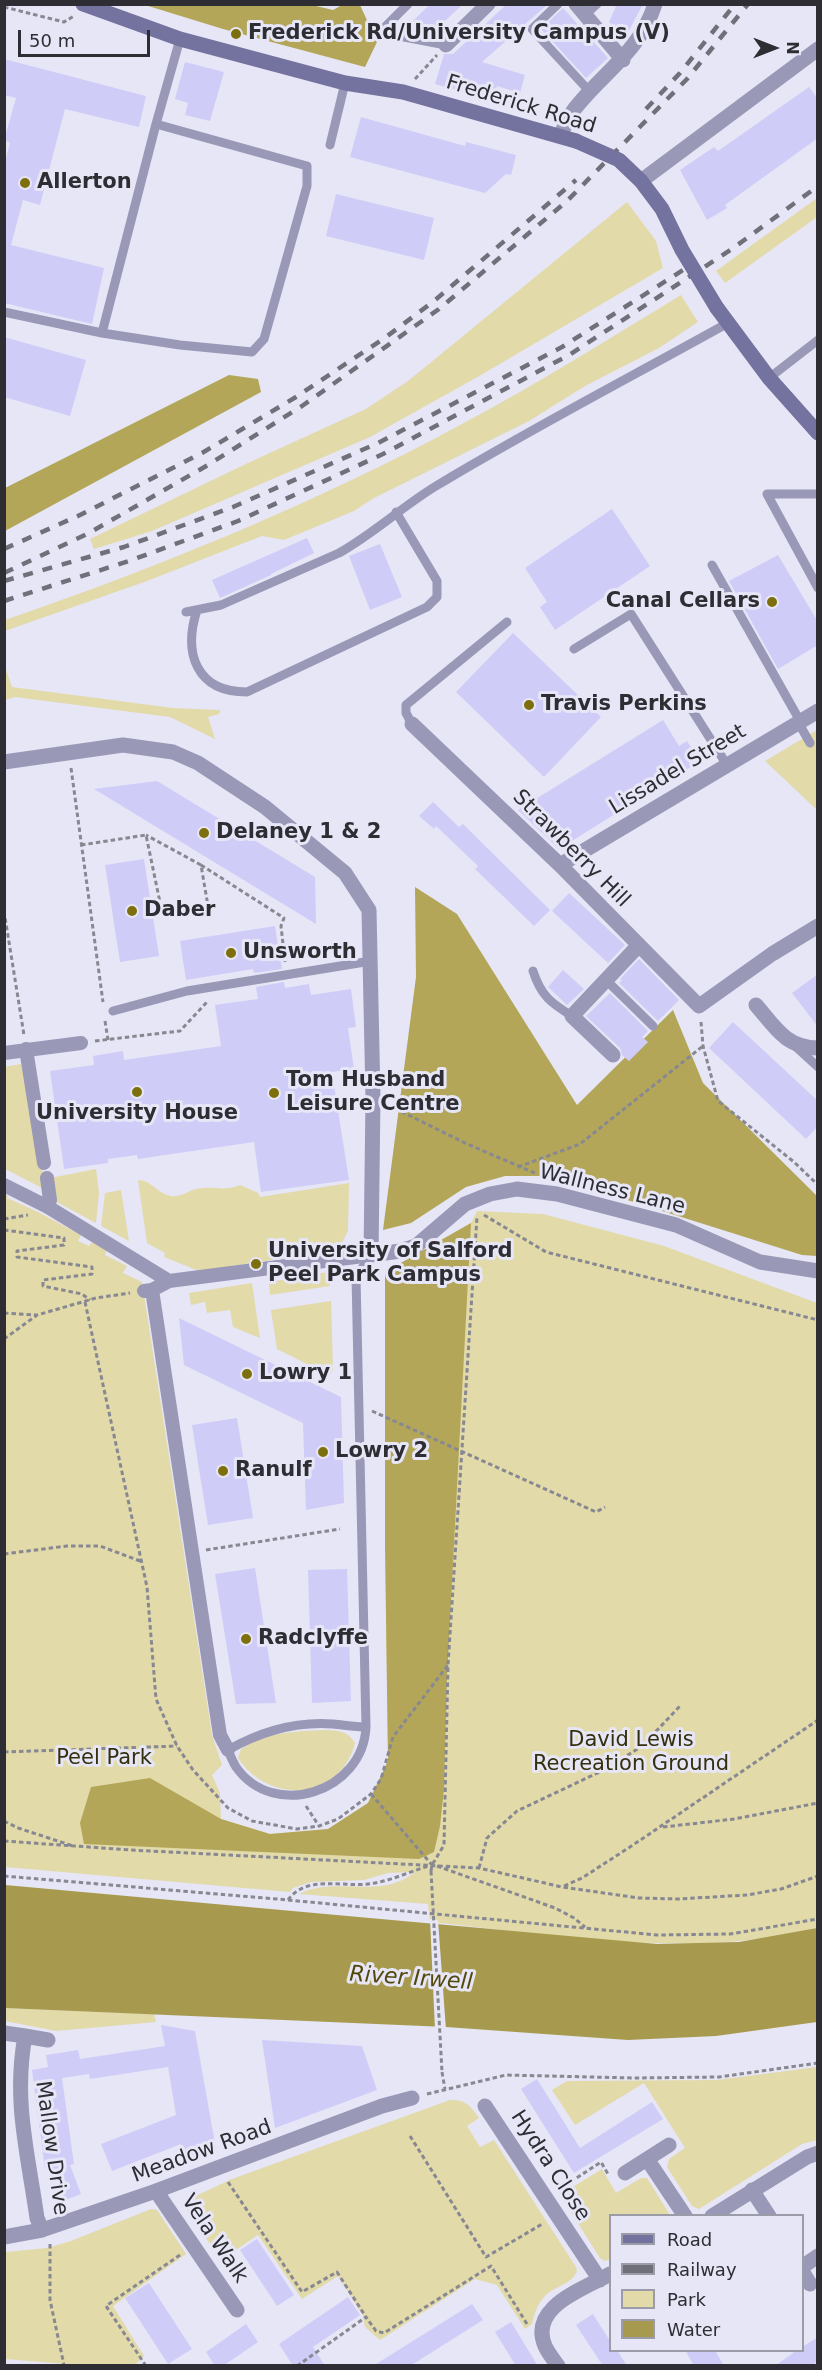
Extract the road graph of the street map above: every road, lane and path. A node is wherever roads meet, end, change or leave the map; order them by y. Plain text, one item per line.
1 (408, 4) edge
2 (488, 4) edge
3 (558, 4) edge
4 (597, 4) edge
5 (655, 4) edge
6 (87, 5) edge
7 (4, 7) edge
8 (581, 10) edge
9 (64, 22) dead end
10 (180, 39) junction
11 (446, 45) junction
12 (818, 49) edge
13 (623, 60) junction
14 (345, 83) junction
15 (403, 92) junction
16 (591, 93) junction
17 (156, 124) junction
18 (560, 136) junction
19 (330, 146) dead end
20 (641, 181) junction
21 (4, 312) edge
22 (728, 323) junction
23 (102, 333) junction
24 (818, 340) edge
25 (769, 378) junction
26 (816, 432) edge
27 (818, 494) edge
28 (396, 512) junction
29 (712, 565) dead end
30 (818, 588) edge
31 (197, 610) junction
32 (186, 612) dead end
33 (507, 622) dead end
34 (573, 649) dead end
35 (818, 711) edge
36 (799, 722) junction
37 (412, 724) joint
38 (810, 743) dead end
39 (69, 753) junction
40 (4, 762) edge
41 (727, 765) junction
42 (146, 835) junction
43 (81, 845) junction
44 (560, 865) junction
45 (201, 866) junction
46 (4, 911) edge
47 (818, 926) edge
48 (639, 945) junction
49 (371, 961) junction
50 (533, 971) dead end
51 (286, 976) junction
52 (607, 981) junction
53 (223, 987) junction
54 (103, 1005) dead end
55 (756, 1005) dead end
56 (699, 1006) junction
57 (109, 1014) joint
58 (572, 1016) junction
59 (653, 1026) dead end
60 (108, 1040) junction
61 (81, 1043) joint
62 (794, 1044) junction
63 (703, 1046) junction
64 (818, 1048) edge
65 (26, 1049) junction
66 (4, 1053) edge
67 (613, 1055) dead end
68 (818, 1067) edge
69 (373, 1098) junction
70 (44, 1163) dead end
71 (518, 1167) junction
72 (540, 1175) dead end
73 (47, 1179) dead end
74 (4, 1185) edge
75 (818, 1185) edge
76 (48, 1207) junction
77 (4, 1230) edge
78 (371, 1255) junction
79 (818, 1271) edge
80 (169, 1281) junction
81 (148, 1291) junction
82 (90, 1300) junction
83 (4, 1313) edge
84 (37, 1315) junction
85 (818, 1320) edge
86 (4, 1339) edge
87 (358, 1404) junction
88 (463, 1453) junction
89 (605, 1507) dead end
90 (340, 1528) dead end
91 (192, 1552) junction
92 (4, 1554) edge
93 (141, 1561) dead end
94 (681, 1705) dead end
95 (818, 1720) edge
96 (366, 1727) junction
97 (177, 1746) dead end
98 (228, 1750) junction
99 (4, 1752) edge
100 (371, 1794) dead end
101 (298, 1795) junction
102 (818, 1803) edge
103 (4, 1821) edge
104 (319, 1826) dead end
105 (661, 1827) junction
106 (4, 1841) edge
107 (78, 1847) junction
108 (432, 1865) junction
109 (479, 1868) junction
110 (4, 1876) edge
111 (818, 1876) edge
112 (562, 1887) junction
113 (288, 1899) junction
114 (818, 1919) edge
115 (586, 1928) junction
116 (4, 2033) edge
117 (25, 2036) junction
118 (48, 2040) dead end
119 (818, 2063) edge
120 (412, 2098) dead end
121 (485, 2106) dead end
122 (410, 2136) dead end
123 (669, 2145) dead end
124 (818, 2153) edge
125 (647, 2159) junction
126 (220, 2169) junction
127 (617, 2174) joint
128 (752, 2190) junction
129 (156, 2191) junction
130 (554, 2192) dead end
131 (684, 2214) edge
132 (715, 2214) edge
133 (768, 2214) edge
134 (549, 2220) dead end
135 (46, 2236) junction
136 (4, 2237) edge
137 (185, 2251) dead end
138 (818, 2256) edge
139 (486, 2257) junction
140 (491, 2266) junction
141 (805, 2274) edge
142 (605, 2277) edge
143 (237, 2310) dead end
144 (366, 2317) junction
145 (527, 2325) dead end
146 (64, 2365) edge
147 (146, 2366) edge
148 (297, 2366) edge
149 (558, 2366) edge

1 - 11 lane
2 - 11 street
3 - 16 lane
4 - 8 lane
5 - 13 street
6 - 10 main road, Frederick Road
7 - 9 path
8 - 13 street
10 - 14 main road, Frederick Road
10 - 17 lane
11 - 15 path
12 - 20 street
13 - 16 street
14 - 15 main road, Frederick Road
14 - 19 lane
15 - 18 main road, Frederick Road
16 - 18 street
17 - 23 lane
17 - 23 lane
18 - 20 main road, Frederick Road, bridge
20 - 22 main road, Frederick Road, bridge
21 - 23 lane
22 - 25 main road, Frederick Road
22 - 28 lane
24 - 25 lane
25 - 26 main road, Frederick Road
27 - 30 lane
28 - 31 lane
28 - 31 lane
29 - 36 lane
31 - 32 lane
33 - 37 lane
34 - 41 lane
35 - 36 street, Lissadel Street
36 - 38 lane
36 - 41 street, Lissadel Street
37 - 44 street, Strawberry Hill
39 - 40 street
39 - 43 path
39 - 49 street
41 - 44 street, Lissadel Street
42 - 43 path
42 - 45 path
42 - 45 path
43 - 54 path
44 - 48 street, Strawberry Hill
45 - 51 path
46 - 65 path
47 - 56 street
48 - 52 street
48 - 56 street, Strawberry Hill
49 - 51 lane
49 - 69 street
50 - 58 lane
51 - 53 lane
52 - 58 street
52 - 59 lane
53 - 57 lane
53 - 60 path
55 - 62 street
56 - 63 path
57 - 60 path
58 - 67 street
60 - 61 path
61 - 65 street
62 - 64 street
62 - 68 lane
63 - 71 path
63 - 75 path
65 - 66 street
65 - 70 street
69 - 71 path
69 - 78 street
71 - 72 path
73 - 76 street
74 - 76 street
76 - 80 street
77 - 82 path
78 - 79 street, Wallness Lane
78 - 80 street
78 - 87 lane
80 - 81 street
81 - 82 path
81 - 91 street
82 - 84 path
83 - 84 path
84 - 86 path
85 - 88 path
87 - 88 path
87 - 96 lane
88 - 89 path
88 - 108 path
90 - 91 path
91 - 98 street
92 - 93 path
94 - 109 path
95 - 105 path
96 - 98 lane
96 - 101 lane
97 - 99 path
98 - 101 lane
100 - 108 path
101 - 104 path
102 - 105 path
103 - 107 path
105 - 112 path
106 - 107 path
107 - 108 path
108 - 109 path
108 - 113 path
108 - 115 path
108 - 119 path, bridge
109 - 112 path
110 - 113 path
111 - 112 path
113 - 115 path
114 - 115 path
116 - 117 street
117 - 118 street
117 - 135 street, Mallow Drive
120 - 126 street, Meadow Road
121 - 142 street, Hydra Close
122 - 139 path
123 - 125 street
124 - 128 street
125 - 127 street
125 - 131 street
126 - 129 street, Meadow Road
126 - 144 path
127 - 130 path
128 - 132 street
128 - 133 street
129 - 135 street, Meadow Road
129 - 143 street, Vela Walk
134 - 139 path
135 - 136 street, Meadow Road
135 - 146 path
137 - 147 path
138 - 141 street
139 - 140 path
140 - 144 path
140 - 145 path
142 - 149 street
144 - 148 path

